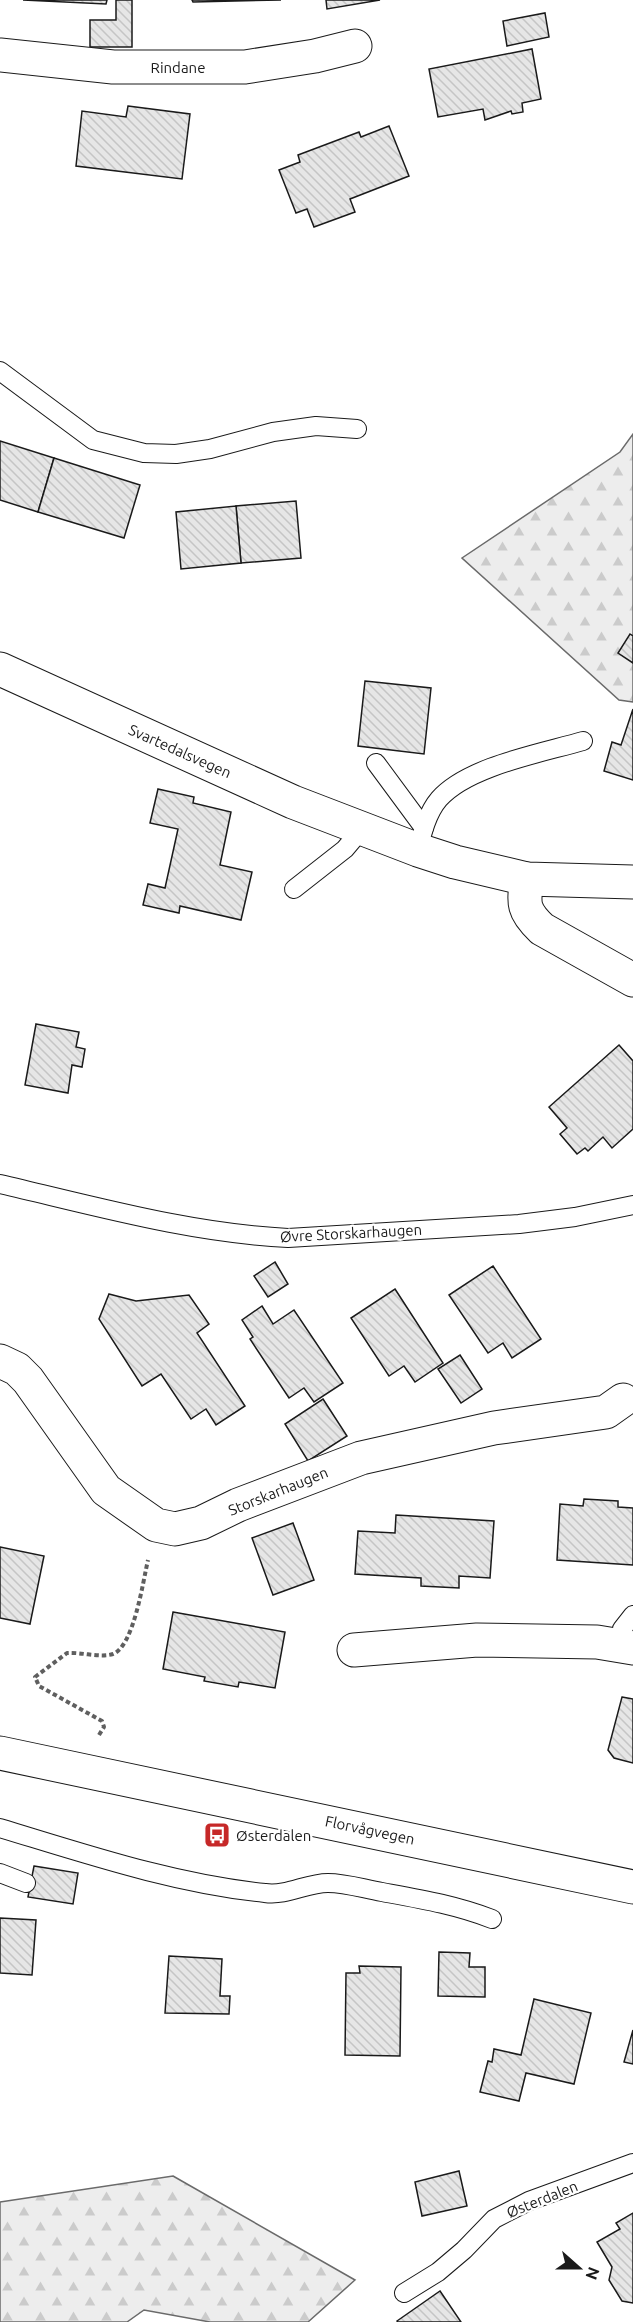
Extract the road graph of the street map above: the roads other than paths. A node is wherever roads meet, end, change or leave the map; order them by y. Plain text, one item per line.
1 (355, 46) dead end
2 (0, 55) edge
3 (0, 371) edge
4 (357, 429) dead end
5 (0, 669) edge
6 (583, 741) dead end
7 (376, 762) dead end
8 (361, 830) junction
9 (421, 839) junction
10 (527, 879) junction
11 (633, 882) edge
12 (294, 889) dead end
13 (633, 980) edge
14 (0, 1184) edge
15 (633, 1205) edge
16 (0, 1361) edge
17 (623, 1400) dead end
18 (633, 1615) edge
19 (631, 1648) edge
20 (354, 1650) dead end
21 (0, 1753) edge
22 (0, 1828) edge
23 (0, 1873) edge
24 (26, 1883) dead end
25 (633, 1887) edge
26 (492, 1919) dead end
27 (633, 2163) edge
28 (404, 2294) dead end

1 - 2 street, Rindane
3 - 4 lane
5 - 8 street, Svartedalsvegen
6 - 9 lane
7 - 9 lane
8 - 9 street, Svartedalsvegen
8 - 12 lane
9 - 10 street, Svartedalsvegen
10 - 11 street, Svartedalsvegen
10 - 13 street
14 - 15 lane, Øvre Storskarhaugen
16 - 17 street, Storskarhaugen
18 - 19 lane
19 - 20 street
21 - 25 street, Florvågvegen
22 - 26 lane
23 - 24 lane
27 - 28 lane, Østerdalen

